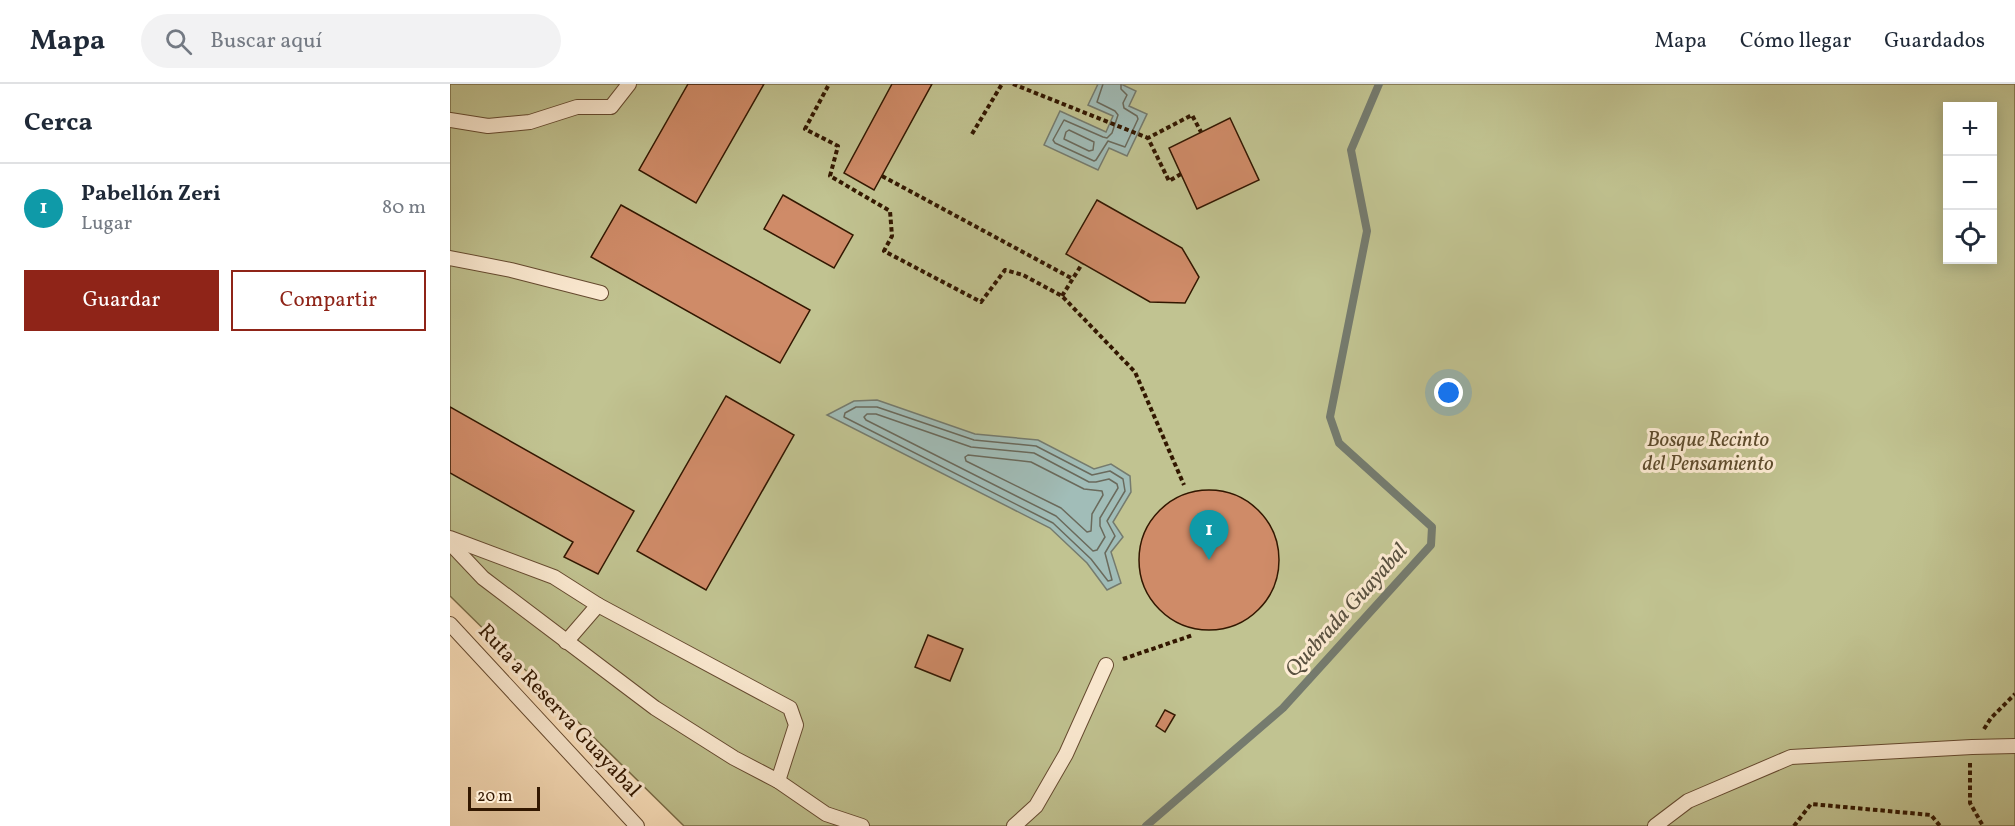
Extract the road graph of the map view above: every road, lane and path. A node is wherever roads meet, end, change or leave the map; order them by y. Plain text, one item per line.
1 (629, 84) edge
2 (1002, 84) edge
3 (1012, 84) edge
4 (828, 86) dead end
5 (450, 120) edge
6 (1201, 132) dead end
7 (972, 134) dead end
8 (1148, 138) junction
9 (1181, 174) dead end
10 (882, 176) dead end
11 (450, 258) edge
12 (1082, 264) dead end
13 (1073, 279) junction
14 (601, 293) dead end
15 (1062, 296) junction
16 (1184, 485) dead end
17 (450, 540) edge
18 (598, 605) junction
19 (450, 624) edge
20 (1193, 635) dead end
21 (566, 642) junction
22 (1106, 665) joint
23 (2015, 746) edge
24 (778, 781) junction
25 (637, 826) edge
26 (862, 826) edge
27 (1014, 826) edge
28 (1655, 826) edge
29 (1794, 826) edge
30 (1940, 826) edge

1 - 5 lane
2 - 7 path
3 - 8 path
4 - 15 path
6 - 8 path
8 - 9 path
10 - 13 path
11 - 14 lane
12 - 13 path
13 - 15 path
15 - 16 path
17 - 18 lane
17 - 21 lane
18 - 21 lane
18 - 24 lane
19 - 25 lane, Ruta a Reserva Guayabal
20 - 22 path
21 - 24 lane
22 - 27 lane
23 - 28 lane
24 - 26 lane
29 - 30 path

